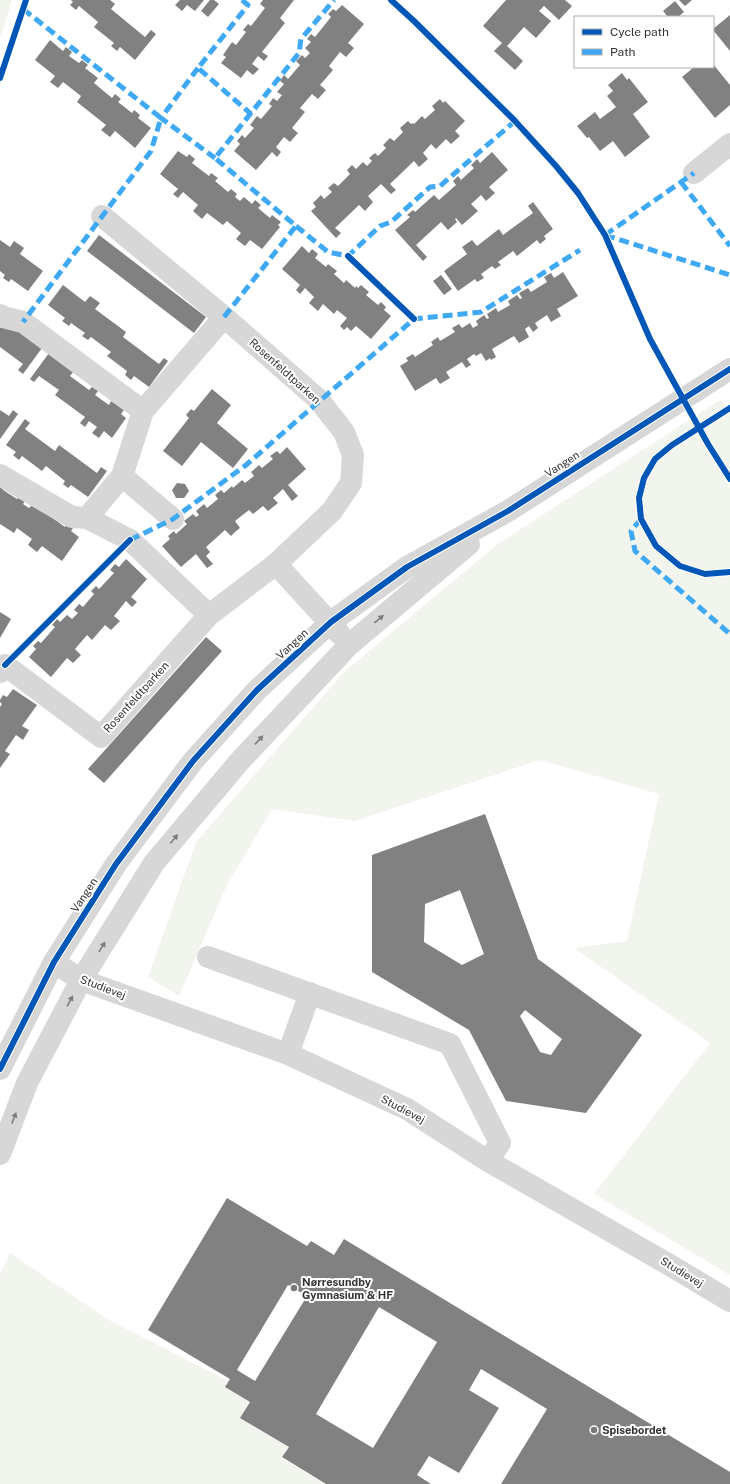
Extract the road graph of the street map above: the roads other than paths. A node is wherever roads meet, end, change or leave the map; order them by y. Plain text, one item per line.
1 (730, 144) edge
2 (694, 173) dead end
3 (102, 216) dead end
4 (0, 315) edge
5 (224, 317) junction
6 (730, 369) edge
7 (143, 412) junction
8 (0, 475) edge
9 (122, 476) junction
10 (508, 511) junction
11 (86, 518) junction
12 (173, 519) dead end
13 (276, 564) junction
14 (209, 615) junction
15 (330, 622) junction
16 (349, 644) junction
17 (0, 672) edge
18 (208, 957) dead end
19 (54, 962) junction
20 (81, 980) junction
21 (310, 994) junction
22 (288, 1054) junction
23 (0, 1069) edge
24 (0, 1154) edge
25 (488, 1161) junction
26 (730, 1301) edge

1 - 2 street
3 - 5 street, Rosenfeldtparken
4 - 7 street
5 - 7 street
5 - 13 street, Rosenfeldtparken
6 - 10 street, Vangen
7 - 9 street
8 - 11 street
9 - 11 street
9 - 12 street
10 - 15 street, Vangen
16 -> 10 street, Vangen
11 - 14 street
13 - 14 street, Rosenfeldtparken
13 - 15 street
14 - 17 street, Rosenfeldtparken
15 - 16 street
15 - 19 street, Vangen
20 -> 16 street, Vangen
18 - 21 street
19 - 20 street, Studievej
19 - 23 street, Vangen
20 - 22 street, Studievej
24 -> 20 street, Vangen
21 - 22 street
21 - 25 street
22 - 25 street, Studievej
25 - 26 street, Studievej

